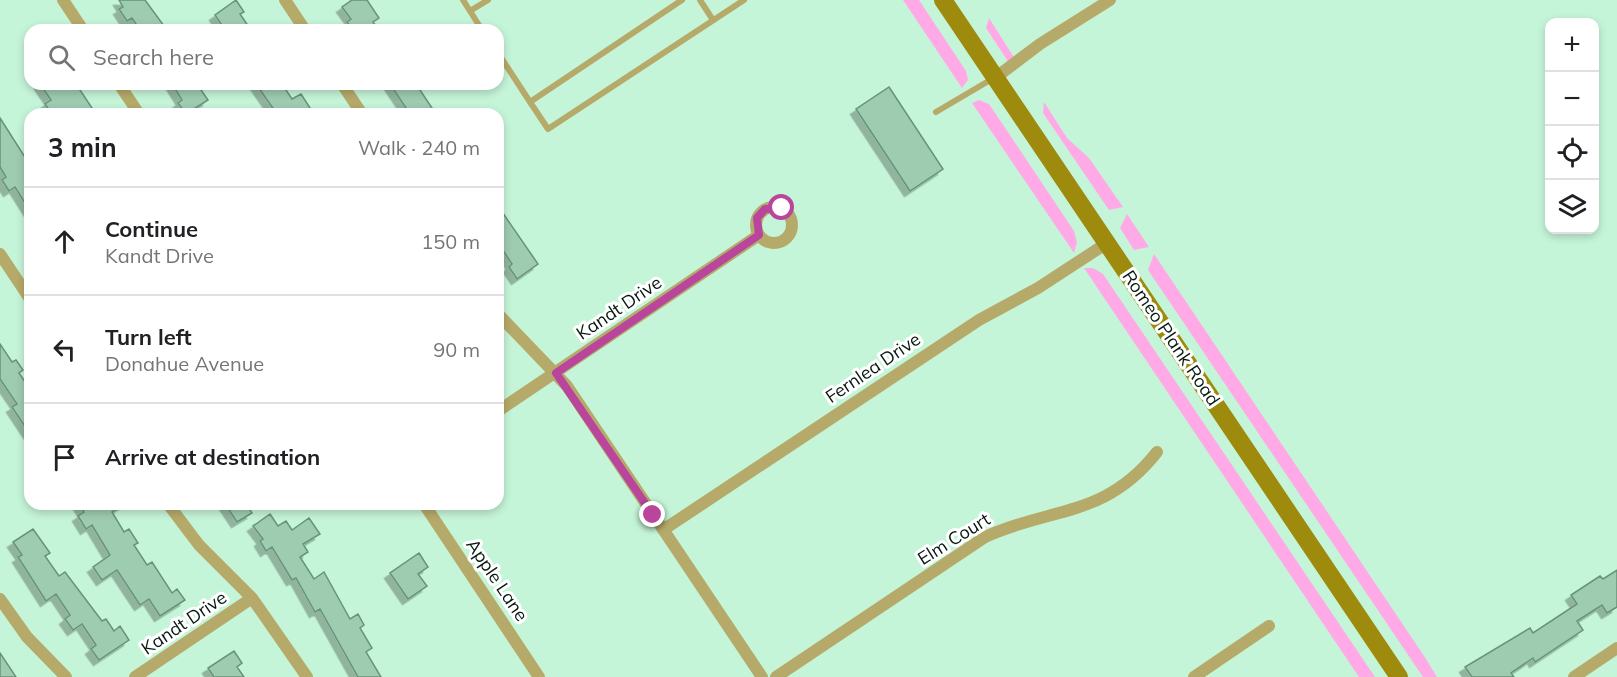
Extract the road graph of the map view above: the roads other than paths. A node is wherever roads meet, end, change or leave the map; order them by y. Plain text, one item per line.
1 (63, 0) edge
2 (285, 0) edge
3 (463, 0) edge
4 (488, 0) edge
5 (682, 0) edge
6 (700, 0) edge
7 (744, 0) edge
8 (943, 0) edge
9 (1110, 0) edge
10 (470, 11) junction
11 (713, 20) junction
12 (79, 24) edge
13 (301, 24) edge
14 (479, 24) edge
15 (504, 62) edge
16 (995, 78) junction
17 (123, 90) edge
18 (346, 90) edge
19 (530, 102) junction
20 (135, 108) edge
21 (358, 108) edge
22 (936, 112) dead end
23 (759, 235) dead end
24 (1107, 243) junction
25 (0, 254) edge
26 (24, 290) edge
27 (504, 320) edge
28 (556, 373) junction
29 (504, 407) edge
30 (1157, 452) dead end
31 (173, 510) edge
32 (428, 510) edge
33 (663, 530) junction
34 (252, 598) junction
35 (0, 599) edge
36 (1269, 626) dead end
37 (1617, 648) edge
38 (1576, 676) edge
39 (66, 677) edge
40 (135, 677) edge
41 (307, 677) edge
42 (539, 677) edge
43 (762, 677) edge
44 (776, 677) edge
45 (1194, 677) edge
46 (1399, 677) edge

1 - 12 street
2 - 13 street
3 - 10 lane
4 - 10 lane
5 - 19 lane
6 - 11 lane
7 - 11 lane
8 - 16 main road, Romeo Plank Road
9 - 16 street
10 - 14 lane
11 - 19 lane
15 - 19 lane
16 - 22 lane
16 - 24 main road, Romeo Plank Road
17 - 20 street
18 - 21 street
23 - 28 street, Kandt Drive
24 - 33 street, Fernlea Drive
24 - 46 main road, Romeo Plank Road
25 - 26 street
27 - 28 street
28 - 29 street, Kandt Drive
28 - 33 street
30 - 44 street, Elm Court
31 - 34 street
32 - 42 street, Apple Lane
33 - 43 street
34 - 40 street, Kandt Drive
34 - 41 street
35 - 39 street
36 - 45 street
37 - 38 street

